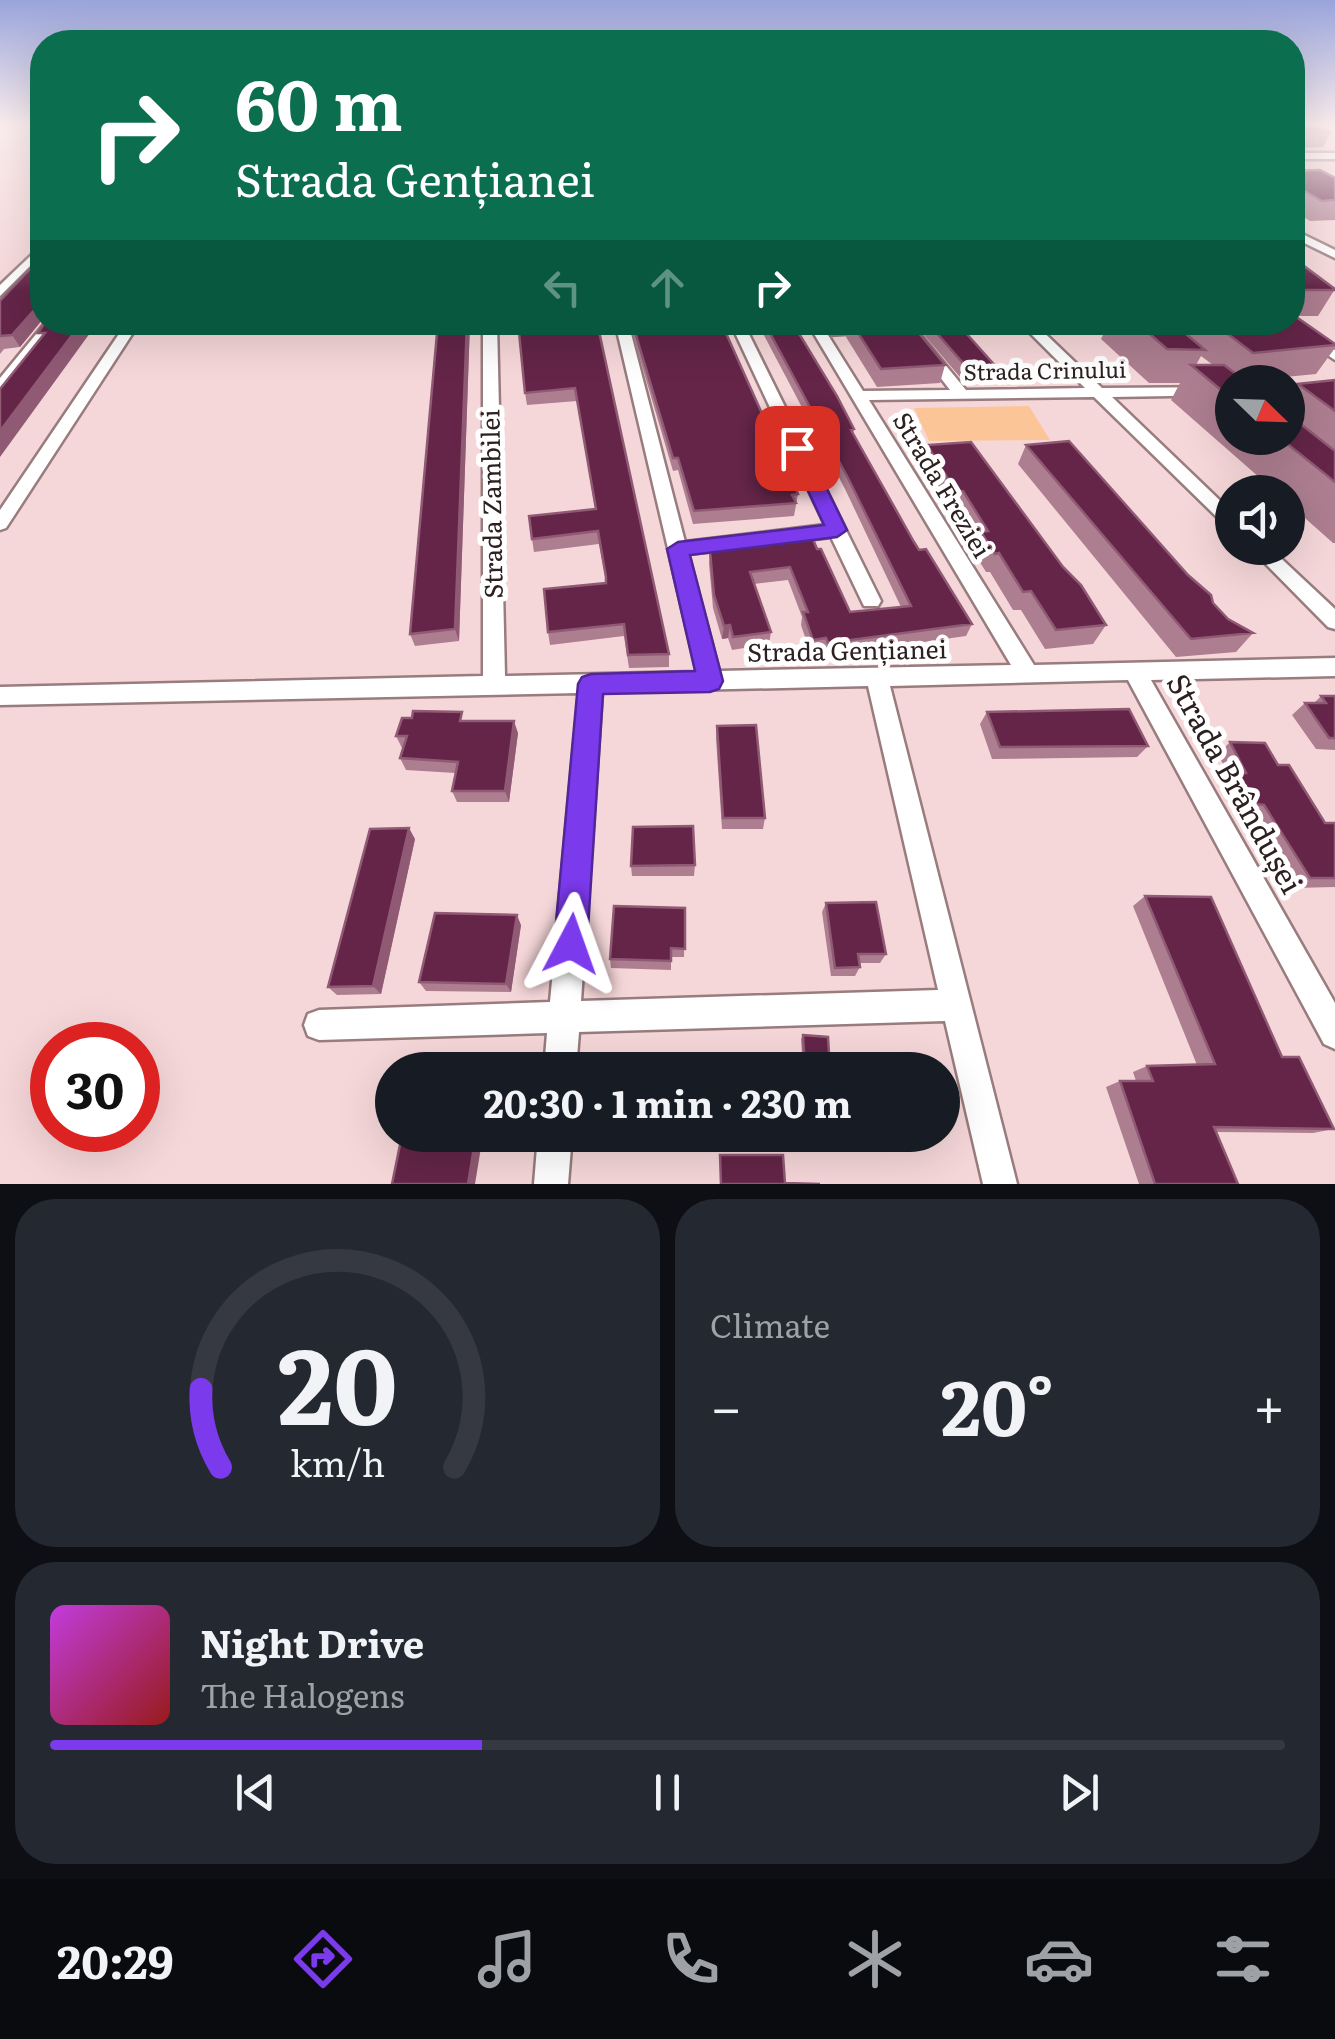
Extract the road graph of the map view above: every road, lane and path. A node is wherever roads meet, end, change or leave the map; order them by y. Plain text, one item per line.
1 (1305, 239) edge
2 (1335, 243) edge
3 (1305, 244) edge
4 (1314, 244) junction
5 (1335, 255) edge
6 (30, 262) edge
7 (0, 292) edge
8 (43, 335) edge
9 (125, 335) edge
10 (490, 335) edge
11 (625, 335) edge
12 (742, 335) edge
13 (821, 335) edge
14 (913, 335) edge
15 (1038, 335) edge
16 (1304, 335) edge
17 (1335, 356) edge
18 (0, 388) edge
19 (1335, 389) edge
20 (1305, 390) edge
21 (1215, 391) edge
22 (1098, 393) junction
23 (962, 395) junction
24 (859, 396) junction
25 (1215, 506) edge
26 (0, 524) edge
27 (837, 530) junction
28 (678, 549) junction
29 (1277, 565) edge
30 (871, 601) dead end
31 (1335, 621) edge
32 (1335, 667) edge
33 (1135, 672) junction
34 (1028, 674) junction
35 (878, 678) junction
36 (710, 681) junction
37 (591, 684) junction
38 (494, 686) junction
39 (0, 696) edge
40 (957, 1005) junction
41 (565, 1017) junction
42 (319, 1025) dead end
43 (1335, 1033) edge
44 (562, 1052) edge
45 (554, 1152) edge
46 (551, 1184) edge
47 (1000, 1184) edge

1 - 4 street
2 - 4 street
3 - 4 street
4 - 5 street
6 - 7 street
8 - 18 street
9 - 26 street
10 - 38 street, Strada Zambilei
11 - 28 street
12 - 27 street
13 - 24 street, Strada Freziei
14 - 23 street
15 - 22 street
16 - 17 street
19 - 20 street
21 - 22 street, Strada Crinului
22 - 23 street, Strada Crinului
22 - 25 street
23 - 24 street, Strada Crinului
24 - 34 street, Strada Freziei
27 - 28 street
27 - 30 street
28 - 36 street
29 - 31 street
32 - 33 street, Strada Gențianei
33 - 34 street, Strada Gențianei
33 - 43 street, Strada Brândușei
34 - 35 street, Strada Gențianei
35 - 36 street, Strada Gențianei
35 - 40 street
36 - 37 street, Strada Gențianei
37 - 38 street, Strada Gențianei
37 - 41 street
38 - 39 street, Strada Gențianei
40 - 41 street
40 - 47 street
41 - 42 street
41 - 44 street
45 - 46 street

